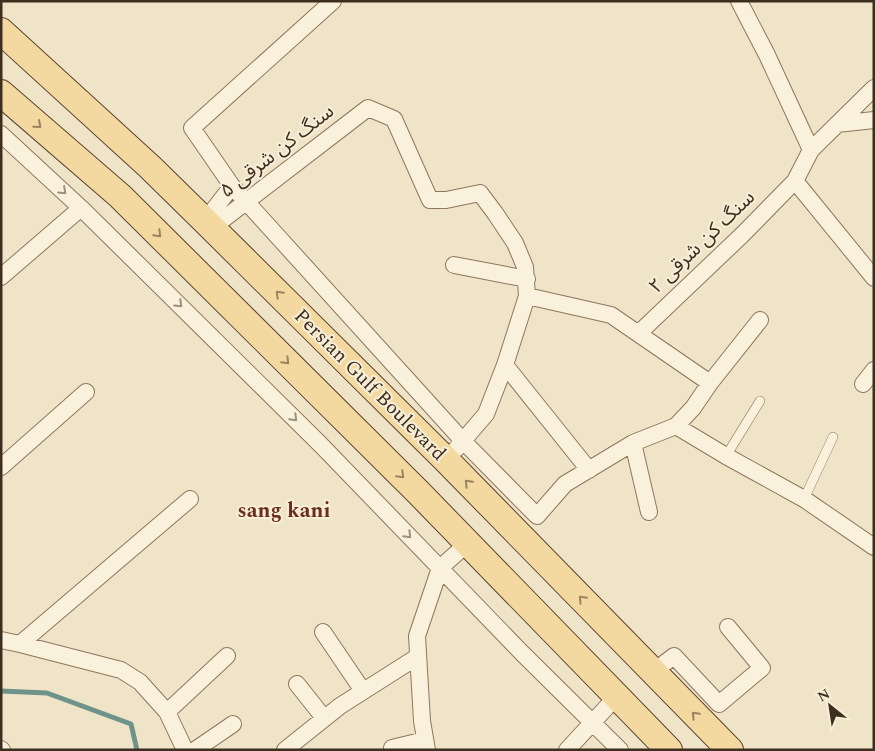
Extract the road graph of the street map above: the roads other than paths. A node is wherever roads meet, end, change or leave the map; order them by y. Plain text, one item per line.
1 (333, 1) edge
2 (739, 1) edge
3 (3, 36) edge
4 (874, 88) edge
5 (1, 93) edge
6 (874, 120) edge
7 (837, 124) junction
8 (1, 134) edge
9 (810, 150) junction
10 (795, 181) junction
11 (232, 186) junction
12 (247, 201) junction
13 (81, 208) junction
14 (209, 224) junction
15 (454, 265) dead end
16 (1, 277) edge
17 (874, 278) edge
18 (527, 279) junction
19 (527, 296) junction
20 (760, 320) dead end
21 (639, 333) junction
22 (506, 365) junction
23 (874, 370) edge
24 (710, 384) junction
25 (863, 384) dead end
26 (86, 392) dead end
27 (760, 401) dead end
28 (676, 426) junction
29 (833, 437) dead end
30 (463, 441) junction
31 (633, 443) junction
32 (726, 456) junction
33 (446, 460) junction
34 (1, 467) edge
35 (589, 470) junction
36 (804, 498) junction
37 (190, 500) dead end
38 (649, 512) dead end
39 (468, 543) junction
40 (874, 547) edge
41 (440, 568) junction
42 (728, 626) dead end
43 (323, 632) dead end
44 (1, 640) edge
45 (20, 644) junction
46 (227, 656) dead end
47 (417, 657) junction
48 (653, 672) junction
49 (297, 684) dead end
50 (363, 691) junction
51 (617, 696) junction
52 (167, 712) junction
53 (324, 718) junction
54 (593, 722) junction
55 (233, 724) dead end
56 (426, 745) edge
57 (392, 748) dead end
58 (185, 750) edge
59 (195, 750) edge
60 (285, 750) edge
61 (567, 750) edge
62 (620, 750) edge
63 (669, 750) edge
64 (730, 750) edge

1 - 11 street
2 - 9 street
3 - 14 main road, Persian Gulf Boulevard
4 - 7 street
5 -> 39 main road, Persian Gulf Boulevard
6 - 7 street
7 - 9 street
8 -> 13 street
9 - 10 street, سنگ کن شرقی ۲
10 - 17 street
10 - 21 street, سنگ کن شرقی ۲
11 - 12 street
11 - 14 street
12 - 14 street, سنگ کن شرقی ۵
12 - 18 street, سنگ کن شرقی ۵
12 - 30 street
13 - 16 street
13 -> 41 street
33 -> 14 main road, Persian Gulf Boulevard
15 - 18 street
18 - 19 street
19 - 21 street
19 - 22 street
20 - 24 street
21 - 24 street
22 - 30 street
22 - 35 street
23 - 25 street
24 - 28 street
26 - 34 street
27 - 32 lane
28 - 31 street
28 - 32 street
29 - 36 lane
30 - 33 street
30 - 35 street
31 - 35 street
31 - 38 street
32 - 36 street
48 -> 33 main road, Persian Gulf Boulevard
36 - 40 street
37 - 45 street
39 - 41 street
39 - 51 main road, Persian Gulf Boulevard
41 - 47 street
41 - 54 street
42 - 48 street
43 - 50 street
44 - 45 street
45 - 52 street
46 - 52 street
47 - 50 street
47 - 56 street
64 -> 48 main road, Persian Gulf Boulevard
49 - 53 street
50 - 53 street
51 - 54 street
51 - 63 main road, Persian Gulf Boulevard
52 - 58 street
53 - 60 street
54 - 61 street
54 - 62 street
55 - 59 street
56 - 57 street

